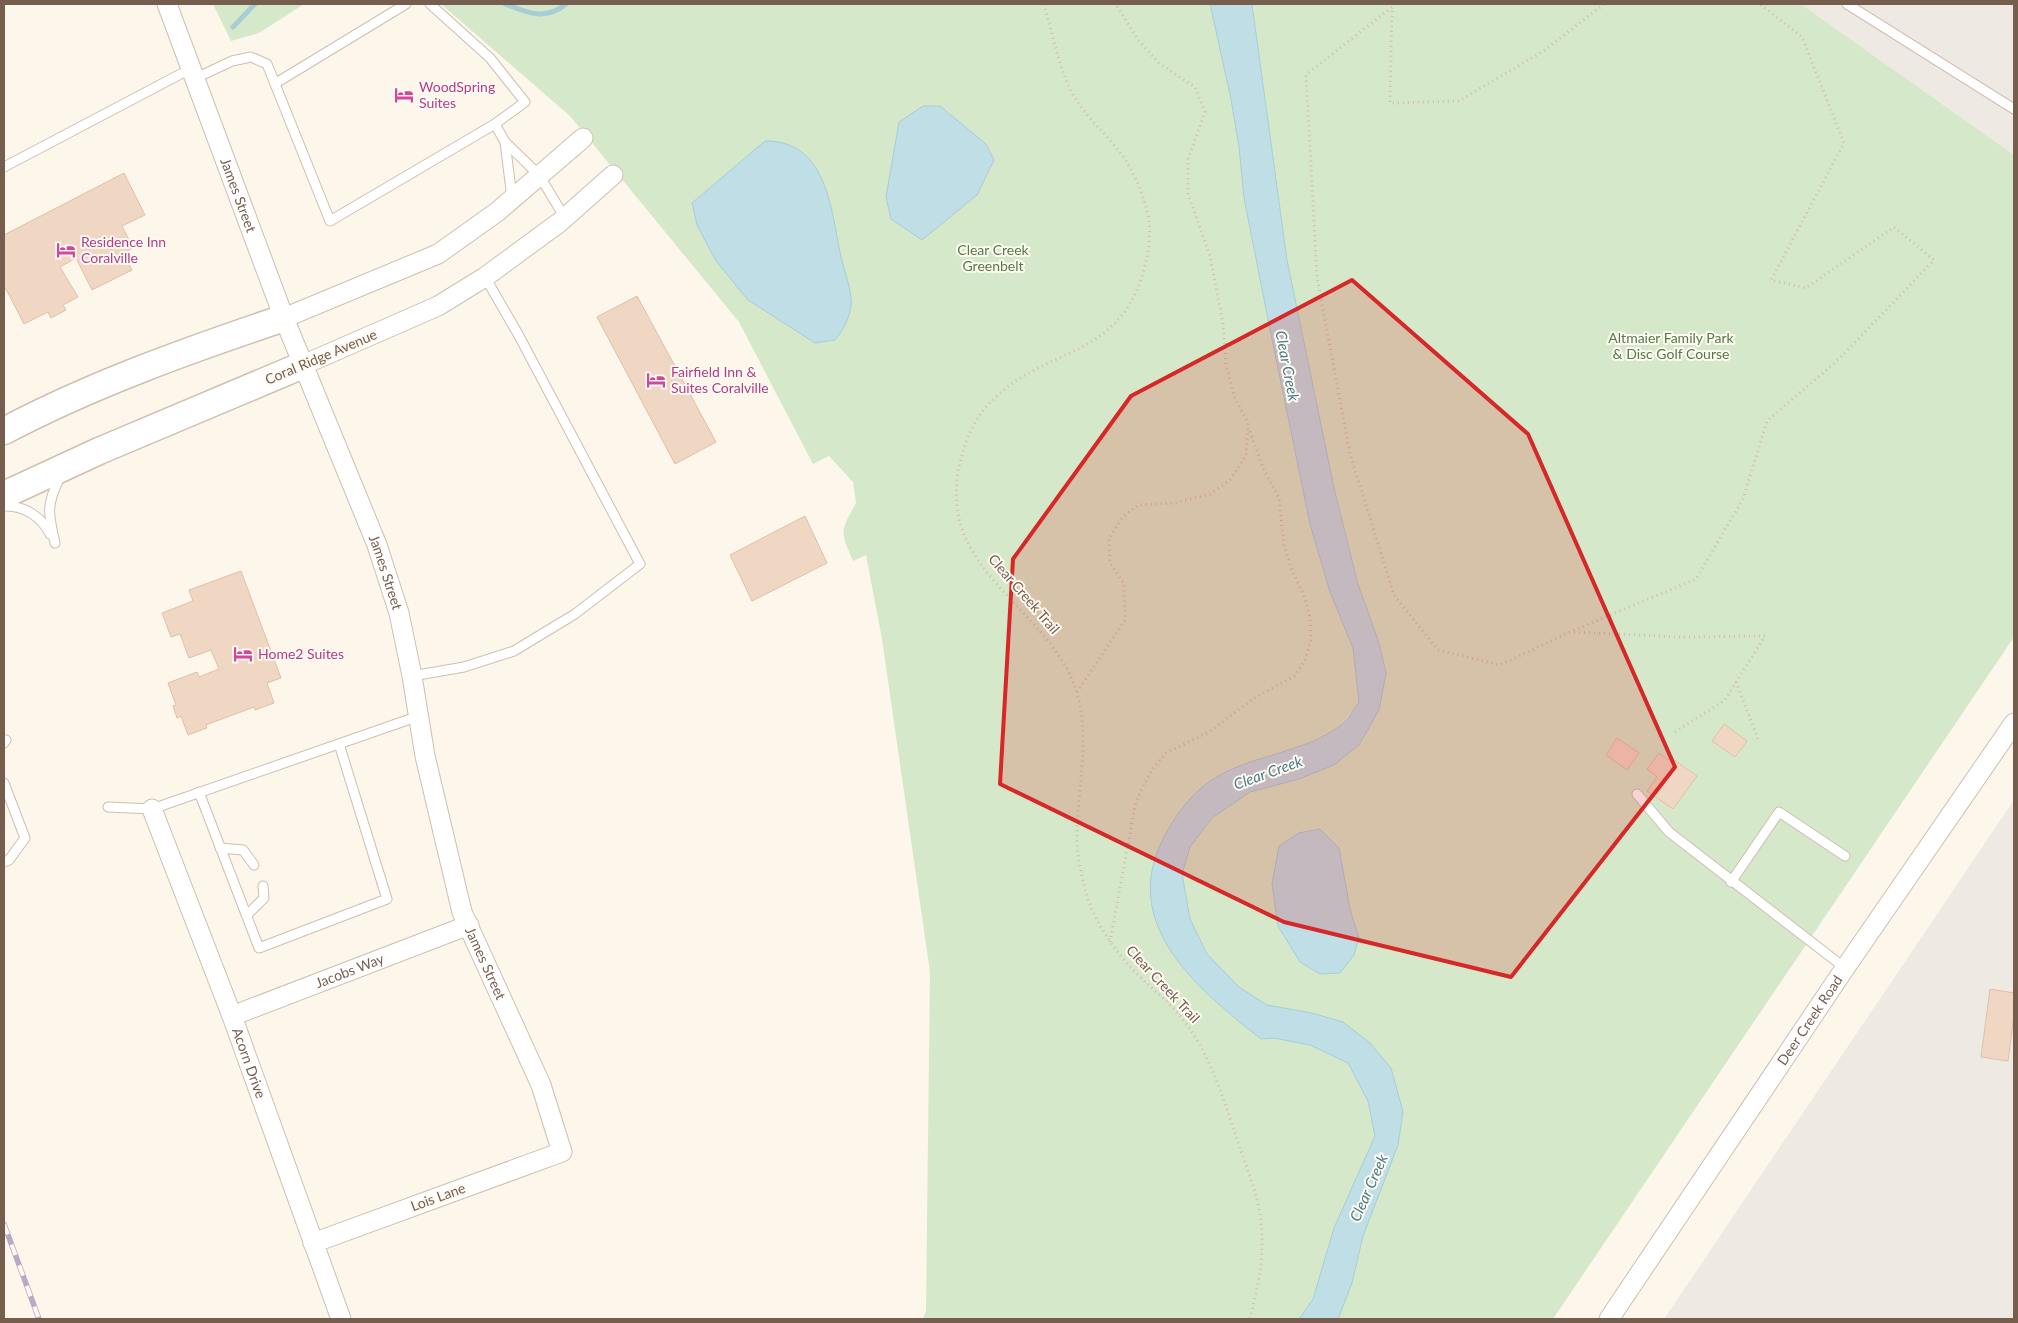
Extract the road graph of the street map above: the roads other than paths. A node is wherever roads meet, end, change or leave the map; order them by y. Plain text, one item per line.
1 (167, 4) edge
2 (406, 4) edge
3 (430, 4) edge
4 (1847, 4) edge
5 (194, 73) junction
6 (276, 83) junction
7 (2014, 109) edge
8 (495, 124) junction
9 (583, 138) dead end
10 (505, 142) junction
11 (4, 167) edge
12 (539, 175) junction
13 (613, 175) dead end
14 (512, 198) junction
15 (565, 218) junction
16 (485, 277) junction
17 (284, 318) junction
18 (303, 365) junction
19 (4, 431) edge
20 (66, 466) junction
21 (4, 495) edge
22 (4, 506) edge
23 (412, 676) junction
24 (419, 716) junction
25 (2014, 723) edge
26 (340, 744) junction
27 (4, 783) edge
28 (199, 792) junction
29 (1636, 794) dead end
30 (108, 807) dead end
31 (152, 809) junction
32 (220, 848) junction
33 (1845, 856) dead end
34 (4, 862) edge
35 (254, 865) dead end
36 (1731, 882) junction
37 (263, 886) dead end
38 (247, 915) junction
39 (468, 925) junction
40 (1845, 968) junction
41 (232, 1016) junction
42 (562, 1152) joint
43 (313, 1243) junction
44 (341, 1319) edge
45 (1608, 1319) edge

1 - 5 street, James Street
2 - 6 lane
3 - 8 lane
4 - 7 lane
5 - 6 lane
5 - 11 lane
5 - 17 street, James Street
6 - 8 lane
8 - 10 lane
9 - 12 street
10 - 12 lane
10 - 14 lane
12 - 14 street
12 - 15 lane
13 - 15 street, Coral Ridge Avenue
14 - 17 street
15 - 16 street, Coral Ridge Avenue
16 - 18 street, Coral Ridge Avenue
16 - 23 lane
17 - 18 street, James Street
17 - 19 street
18 - 20 street, Coral Ridge Avenue
18 - 23 street, James Street
20 - 21 street, Coral Ridge Avenue
20 - 22 lane
23 - 24 street, James Street
24 - 26 lane
24 - 39 street, James Street
25 - 40 street, Deer Creek Road
26 - 28 lane
26 - 38 lane
27 - 34 lane
28 - 31 lane
28 - 32 lane
29 - 36 lane
30 - 31 lane
31 - 41 street, Acorn Drive
32 - 35 lane
32 - 38 lane
33 - 36 lane
36 - 40 lane
37 - 38 lane
39 - 41 street, Jacobs Way
39 - 42 street, James Street
40 - 45 street, Deer Creek Road
41 - 43 street, Acorn Drive
42 - 43 street, Lois Lane
43 - 44 street, Acorn Drive

